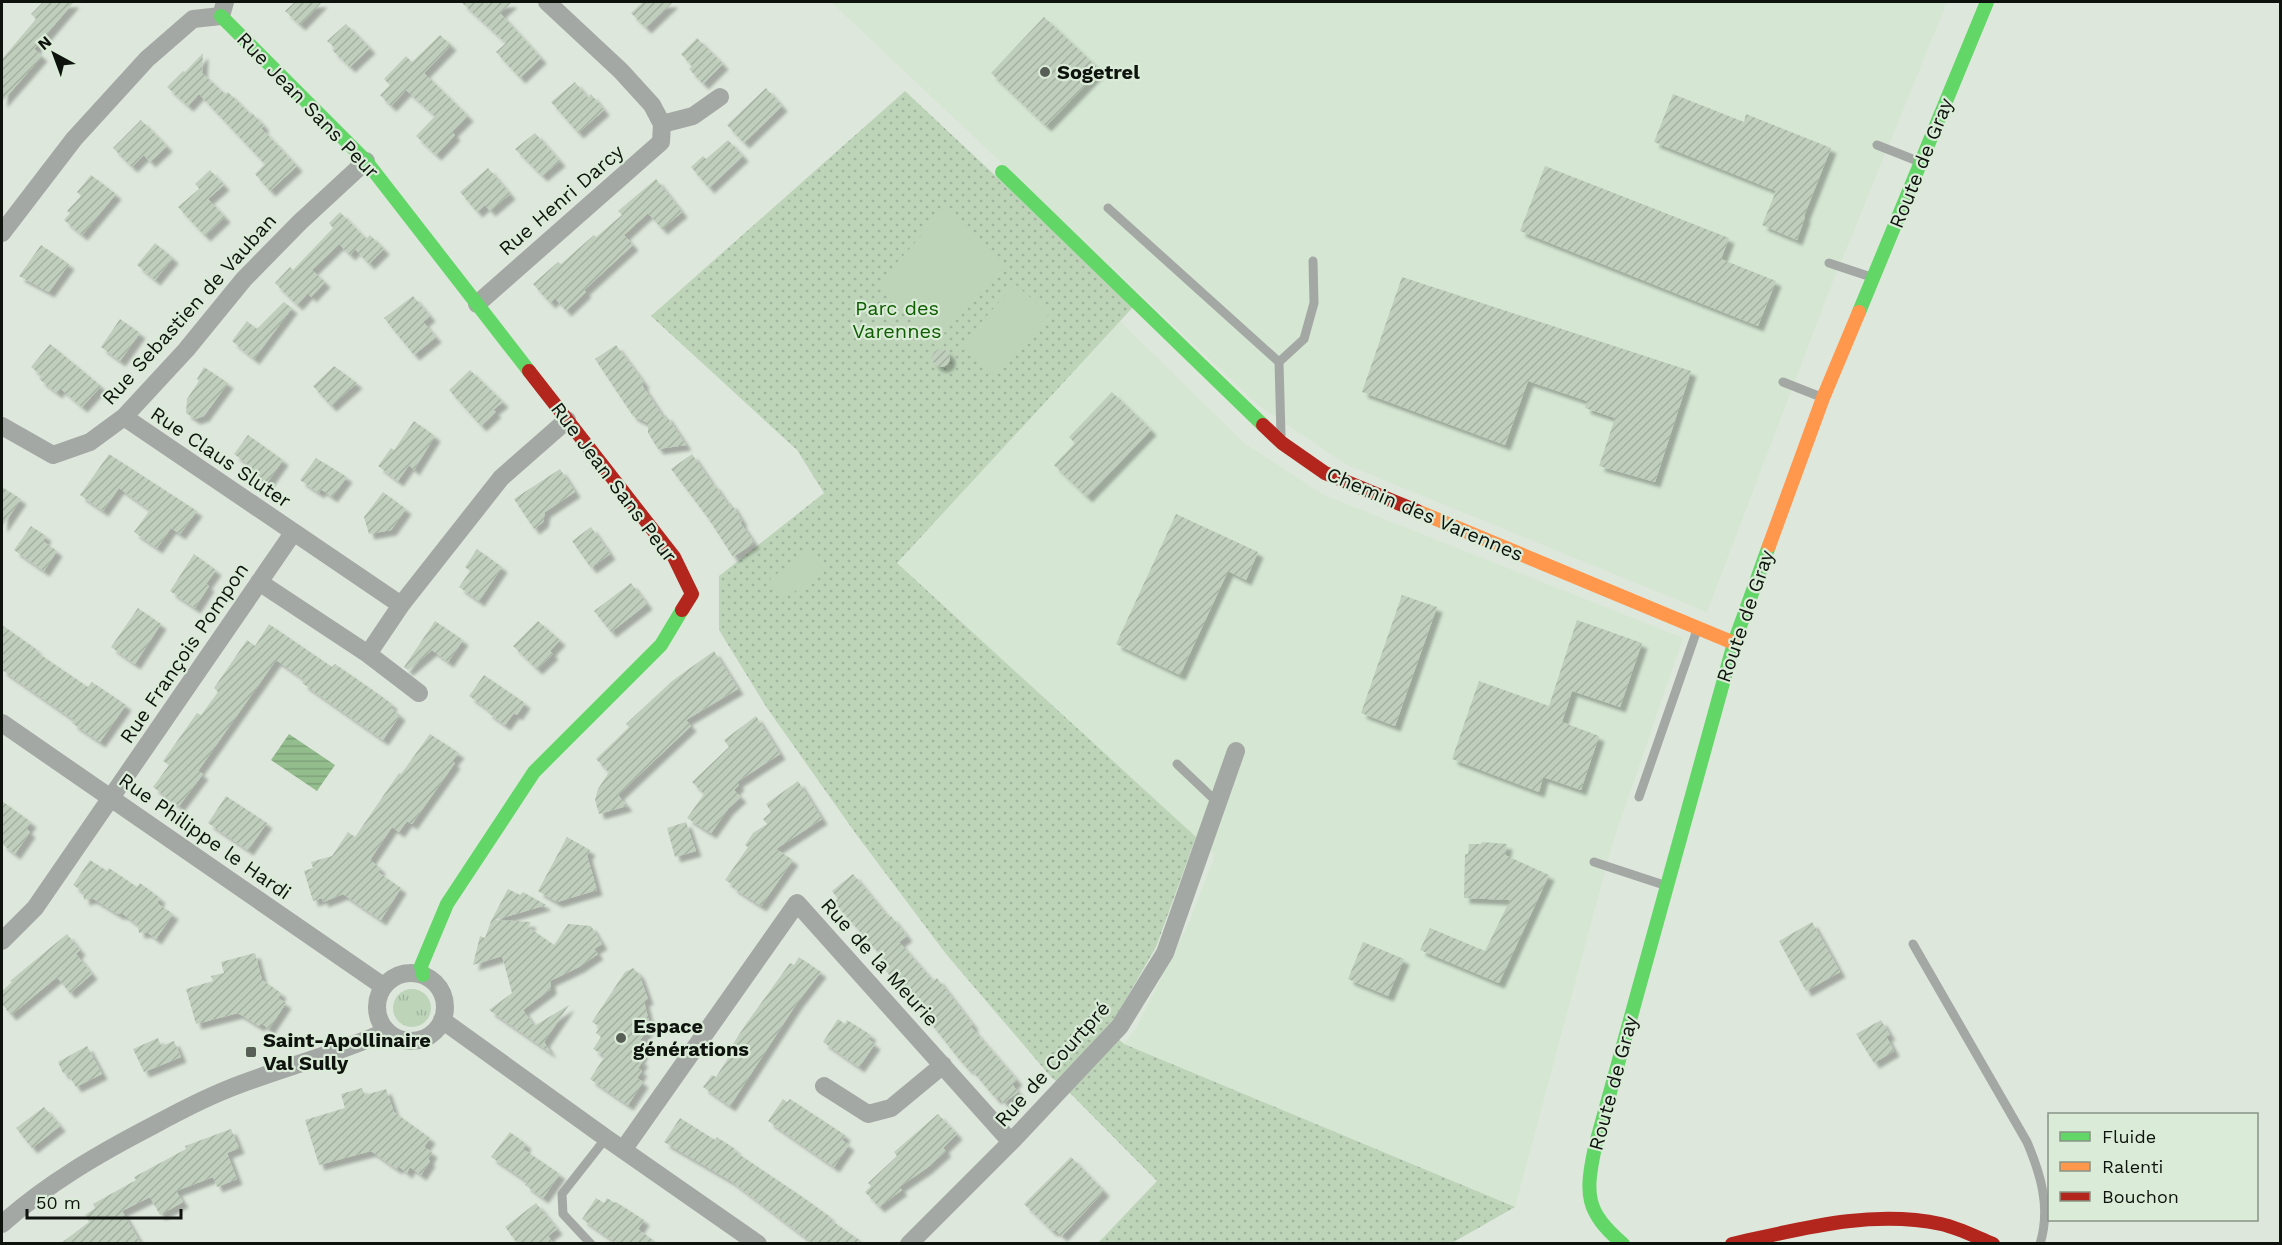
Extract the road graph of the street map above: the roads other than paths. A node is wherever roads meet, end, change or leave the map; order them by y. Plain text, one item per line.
1 (547, 2) edge
2 (1987, 2) edge
3 (223, 9) edge
4 (720, 97) dead end
5 (662, 124) junction
6 (1877, 145) dead end
7 (366, 161) junction
8 (1922, 163) junction
9 (1002, 172) dead end
10 (1108, 208) dead end
11 (2, 233) edge
12 (1312, 261) dead end
13 (1829, 263) dead end
14 (1874, 277) junction
15 (477, 304) junction
16 (1279, 362) junction
17 (1783, 382) dead end
18 (1823, 398) junction
19 (124, 417) junction
20 (567, 420) junction
21 (2, 426) edge
22 (1282, 444) junction
23 (293, 533) junction
24 (260, 582) junction
25 (401, 605) junction
26 (1698, 628) junction
27 (1734, 643) junction
28 (368, 654) junction
29 (419, 693) dead end
30 (2, 723) edge
31 (1236, 751) dead end
32 (1177, 764) dead end
33 (1639, 797) dead end
34 (111, 799) junction
35 (1218, 803) junction
36 (1594, 862) dead end
37 (1667, 886) junction
38 (2, 941) edge
39 (1913, 944) dead end
40 (423, 975) junction
41 (383, 986) junction
42 (442, 1020) junction
43 (387, 1031) junction
44 (943, 1065) junction
45 (824, 1086) dead end
46 (606, 1138) junction
47 (1011, 1142) junction
48 (623, 1150) junction
49 (2, 1224) edge
50 (1606, 1239) edge
51 (591, 1244) edge
52 (758, 1244) edge
53 (909, 1244) edge
54 (1623, 1244) edge
55 (1732, 1244) edge
56 (1993, 1244) edge
57 (2040, 1244) edge

1 - 5 street
2 - 8 street, Route de Gray
3 - 7 street, Rue Jean Sans Peur
3 - 11 street
4 - 5 street
5 - 15 street, Rue Henri Darcy
6 - 8 lane
7 - 15 street, Rue Jean Sans Peur
7 - 19 street, Rue Sebastien de Vauban
8 - 14 street, Route de Gray
9 - 22 street, Chemin des Varennes
10 - 16 lane
12 - 16 lane
13 - 14 lane
14 - 18 street, Route de Gray
15 - 20 street, Rue Jean Sans Peur
16 - 22 lane
17 - 18 lane
18 - 27 street, Route de Gray
19 - 21 street, Rue Sebastien de Vauban
19 - 23 street, Rue Claus Sluter
20 - 25 street
20 - 40 street, Rue Jean Sans Peur
22 - 26 street, Chemin des Varennes
23 - 24 street, Rue François Pompon
23 - 25 street, Rue Claus Sluter
24 - 28 street
24 - 34 street, Rue François Pompon
25 - 28 street
26 - 27 street, Chemin des Varennes
26 - 33 lane
27 - 37 street, Route de Gray
28 - 29 street
30 - 34 street, Rue Philippe le Hardi
31 - 35 street, Rue de Courtpré
32 - 35 lane
34 - 38 street, Rue François Pompon
34 - 41 street, Rue Philippe le Hardi
35 - 47 street, Rue de Courtpré
36 - 37 lane
37 - 50 street, Route de Gray
39 - 57 lane
40 - 41 street
40 - 42 street
41 - 43 street
42 - 43 street
42 - 46 street
43 - 49 street
44 - 45 street
44 - 47 street, Rue de la Meurie
44 - 48 street, Rue de la Meurie
46 - 48 street
46 - 51 lane
47 - 53 street, Rue de Courtpré
48 - 52 street
50 - 54 street, Route de Gray
55 - 56 street

